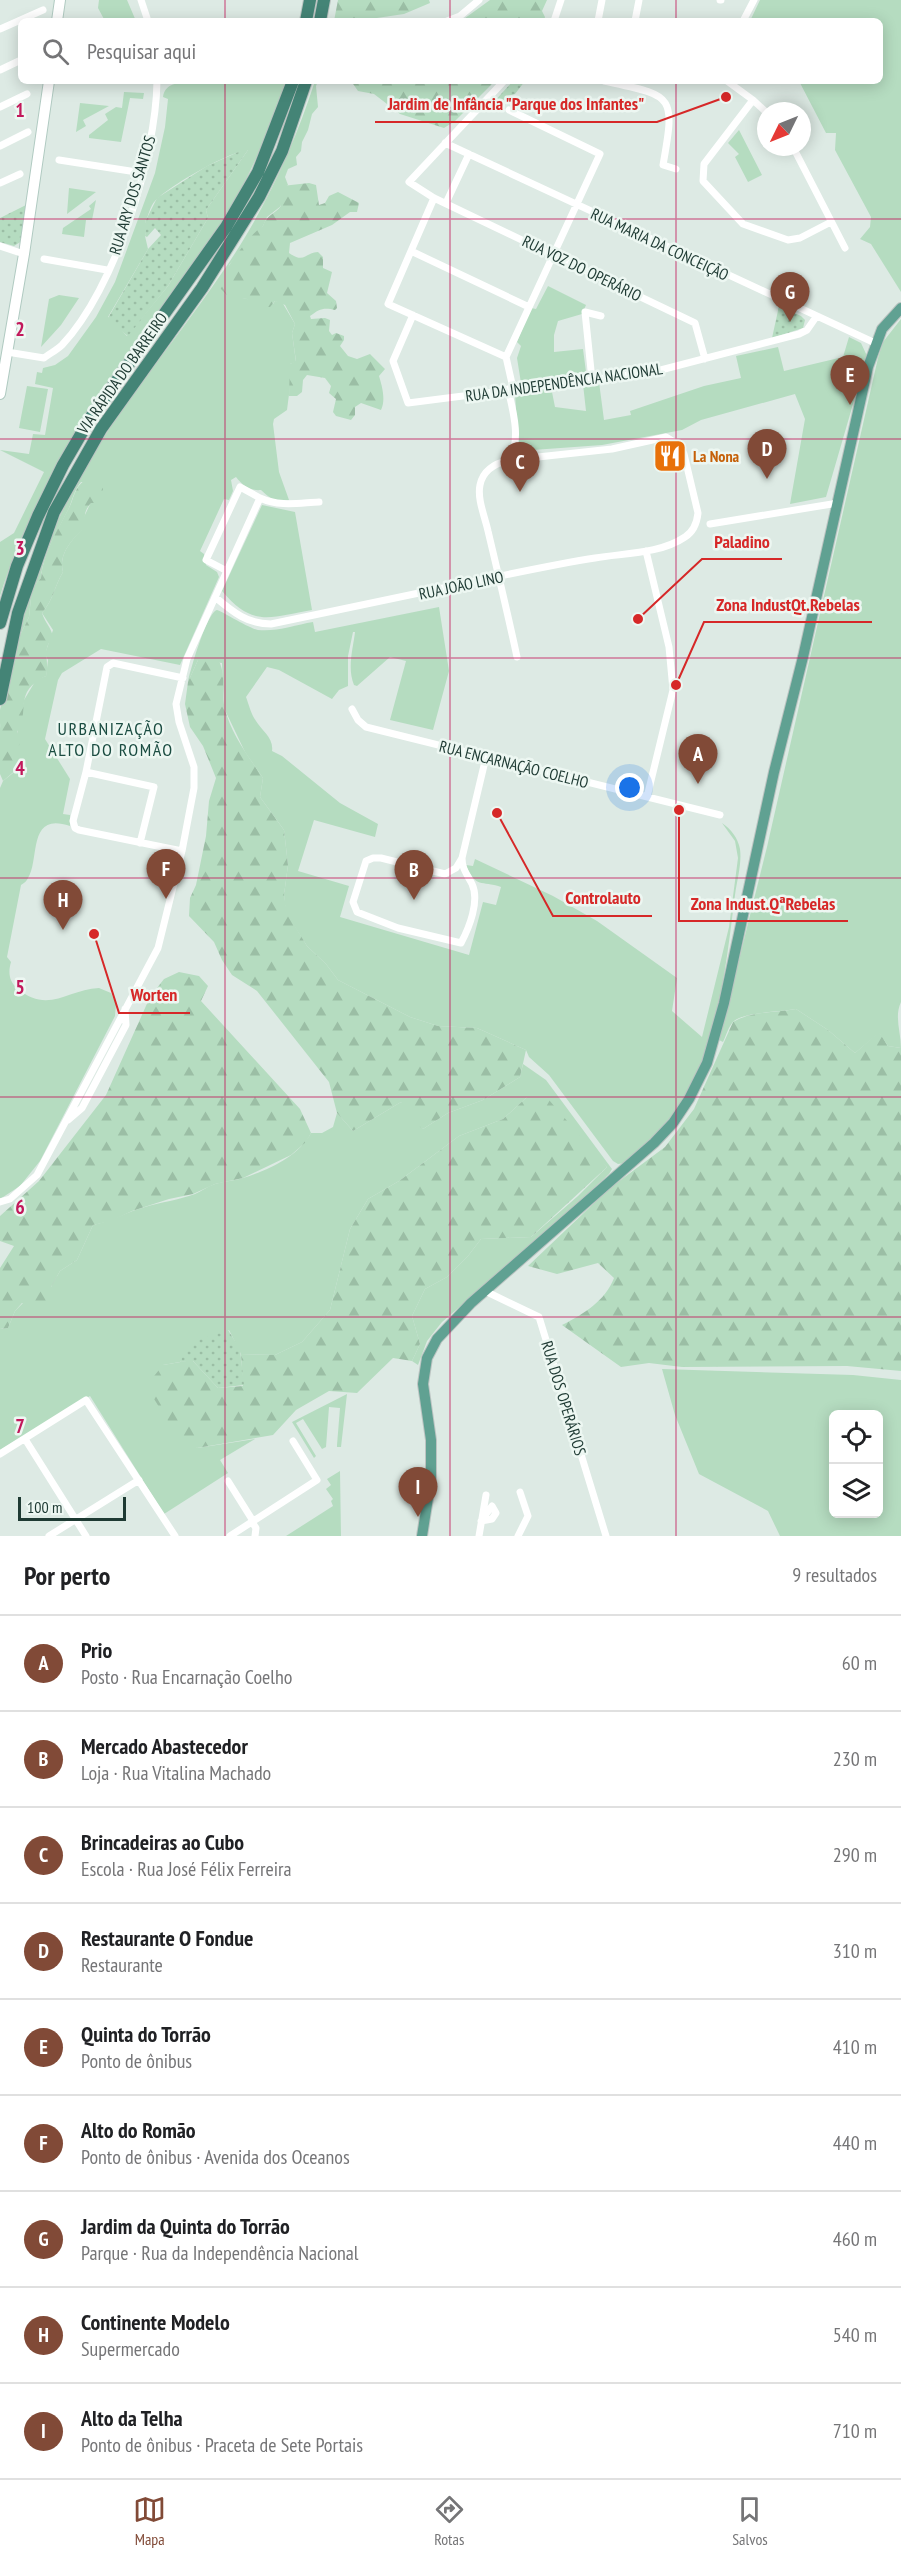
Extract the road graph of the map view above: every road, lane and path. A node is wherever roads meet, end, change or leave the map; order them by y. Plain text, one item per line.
1 (60, 0) edge
2 (141, 0) edge
3 (310, 0) edge
4 (324, 0) edge
5 (479, 0) edge
6 (561, 0) edge
7 (602, 0) edge
8 (639, 0) edge
9 (754, 0) edge
10 (43, 10) dead end
11 (25, 18) edge
12 (57, 18) edge
13 (147, 18) edge
14 (307, 18) edge
15 (321, 18) edge
16 (455, 18) edge
17 (555, 18) edge
18 (599, 18) edge
19 (636, 18) edge
20 (745, 18) edge
21 (18, 21) edge
22 (0, 29) edge
23 (18, 61) edge
24 (0, 70) edge
25 (49, 84) edge
26 (157, 84) edge
27 (292, 84) edge
28 (305, 84) edge
29 (501, 84) edge
30 (627, 84) edge
31 (731, 84) edge
32 (27, 94) dead end
33 (753, 100) junction
34 (757, 104) edge
35 (0, 107) edge
36 (508, 110) dead end
37 (28, 132) dead end
38 (445, 143) junction
39 (0, 146) edge
40 (469, 154) junction
41 (798, 156) edge
42 (59, 160) dead end
43 (676, 169) dead end
44 (143, 172) junction
45 (21, 174) dead end
46 (0, 183) edge
47 (434, 198) junction
48 (446, 203) junction
49 (576, 205) junction
50 (831, 222) junction
51 (0, 246) edge
52 (845, 248) dead end
53 (411, 251) junction
54 (24, 254) junction
55 (553, 254) junction
56 (44, 259) dead end
57 (107, 270) junction
58 (529, 307) junction
59 (901, 308) edge
60 (413, 315) junction
61 (601, 316) dead end
62 (816, 317) junction
63 (875, 343) junction
64 (8, 352) junction
65 (506, 357) junction
66 (705, 359) junction
67 (591, 380) junction
68 (511, 389) junction
69 (0, 394) edge
70 (510, 460) junction
71 (260, 498) junction
72 (319, 502) dead end
73 (838, 502) junction
74 (710, 524) dead end
75 (646, 551) junction
76 (227, 570) junction
77 (499, 576) junction
78 (215, 597) junction
79 (0, 623) edge
80 (517, 657) dead end
81 (183, 678) junction
82 (0, 699) edge
83 (352, 709) dead end
84 (486, 757) junction
85 (86, 772) junction
86 (647, 797) junction
87 (720, 815) dead end
88 (140, 843) junction
89 (182, 851) junction
90 (462, 858) junction
91 (0, 1202) edge
92 (485, 1291) junction
93 (25, 1439) junction
94 (292, 1441) dead end
95 (0, 1454) edge
96 (139, 1480) junction
97 (228, 1481) dead end
98 (520, 1492) dead end
99 (486, 1495) dead end
100 (75, 1520) junction
101 (253, 1521) junction
102 (49, 1536) edge
103 (86, 1536) edge
104 (175, 1536) edge
105 (230, 1536) edge
106 (255, 1536) edge
107 (422, 1536) edge
108 (479, 1536) edge
109 (518, 1536) edge
110 (606, 1536) edge

1 - 12 main road
2 - 13 street
3 - 14 highway
4 - 15 highway
5 - 16 street
6 - 17 street
7 - 18 street
8 - 19 street
9 - 20 street
10 - 11 street
21 - 22 street
23 - 24 street
25 - 54 main road
26 - 44 street, RUA ARY DOS SANTOS
27 - 79 highway, VIA RÁPIDA DO BARREIRO
28 - 82 highway, VIA RÁPIDA DO BARREIRO
29 - 38 street
30 - 43 street
31 - 33 street
32 - 35 street
33 - 34 street
33 - 50 street
36 - 49 street
37 - 39 street
38 - 40 street, RUA MARIA DA CONCEIÇÃO
38 - 47 street, RUA VOZ DO OPERÁRIO
40 - 48 street
40 - 49 street, RUA MARIA DA CONCEIÇÃO
41 - 50 street
42 - 44 street
44 - 57 street, RUA ARY DOS SANTOS
45 - 46 street
47 - 48 street, RUA VOZ DO OPERÁRIO
47 - 53 street
48 - 55 street, RUA VOZ DO OPERÁRIO
49 - 55 street
49 - 62 street, RUA MARIA DA CONCEIÇÃO
50 - 52 street
51 - 54 street
53 - 58 street
53 - 60 street
54 - 64 main road
55 - 58 street
55 - 66 street, RUA VOZ DO OPERÁRIO
56 - 57 street
57 - 64 street, RUA ARY DOS SANTOS
58 - 65 street
59 - 63 main road
60 - 65 street
60 - 68 street, RUA DA INDEPENDÊNCIA NACIONAL
61 - 67 street
62 - 63 street, RUA MARIA DA CONCEIÇÃO
62 - 66 street, RUA DA INDEPENDÊNCIA NACIONAL
63 - 73 main road
64 - 69 main road
65 - 68 street
66 - 67 street, RUA DA INDEPENDÊNCIA NACIONAL
67 - 68 street, RUA DA INDEPENDÊNCIA NACIONAL
68 - 70 street
70 - 75 street, RUA JOÃO LINO
70 - 77 street
71 - 72 street
71 - 76 street
71 - 76 street
73 - 74 street
73 - 92 main road
75 - 77 street, RUA JOÃO LINO
75 - 86 street
76 - 78 street
77 - 78 street, RUA JOÃO LINO
77 - 80 street
78 - 81 street
81 - 85 street
81 - 89 street
83 - 84 street, RUA ENCARNAÇÃO COELHO
84 - 86 street, RUA ENCARNAÇÃO COELHO
84 - 90 street
85 - 88 street
85 - 88 street
86 - 87 street, RUA ENCARNAÇÃO COELHO
88 - 89 street
89 - 91 street
90 - 90 street
92 - 107 main road
92 - 110 street, RUA DOS OPERÁRIOS
93 - 95 street
93 - 96 street
93 - 100 street
94 - 101 street
96 - 100 street
96 - 104 street
97 - 101 street
98 - 109 street
99 - 108 street
100 - 102 street
100 - 103 street
101 - 105 street
101 - 106 street

